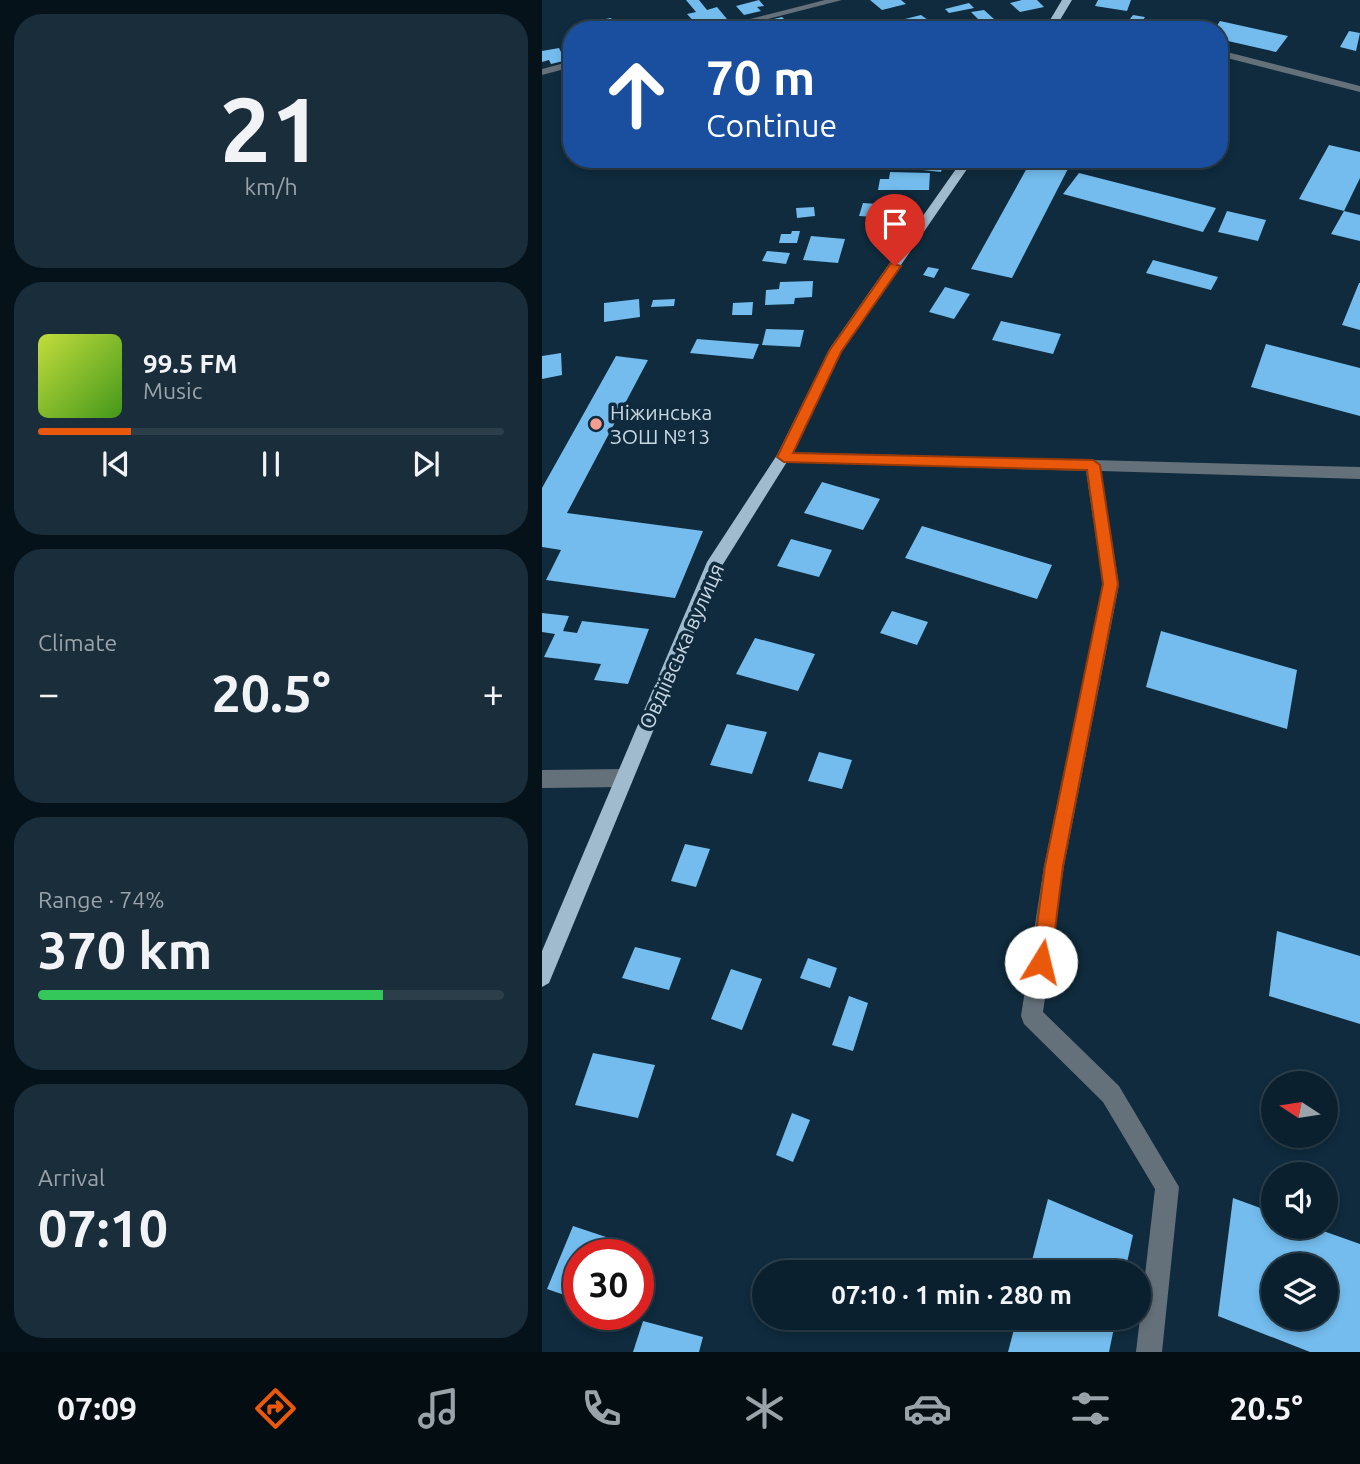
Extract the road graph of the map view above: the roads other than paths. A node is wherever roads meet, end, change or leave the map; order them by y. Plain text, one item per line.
1 (837, 0) edge
2 (1067, 0) edge
3 (750, 21) edge
4 (1054, 21) edge
5 (1228, 55) edge
6 (563, 66) edge
7 (542, 72) edge
8 (1359, 89) edge
9 (964, 168) edge
10 (784, 457) junction
11 (1093, 465) junction
12 (1359, 473) edge
13 (624, 778) junction
14 (542, 779) edge
15 (542, 976) edge
16 (1149, 1352) edge

1 - 3 street
2 - 4 main road
5 - 8 street
6 - 7 street
9 - 10 main road, Овдіївська вулиця
10 - 11 street
10 - 13 main road, Овдіївська вулиця
11 - 12 street
11 - 16 street
13 - 14 street
13 - 15 main road, Овдіївська вулиця

